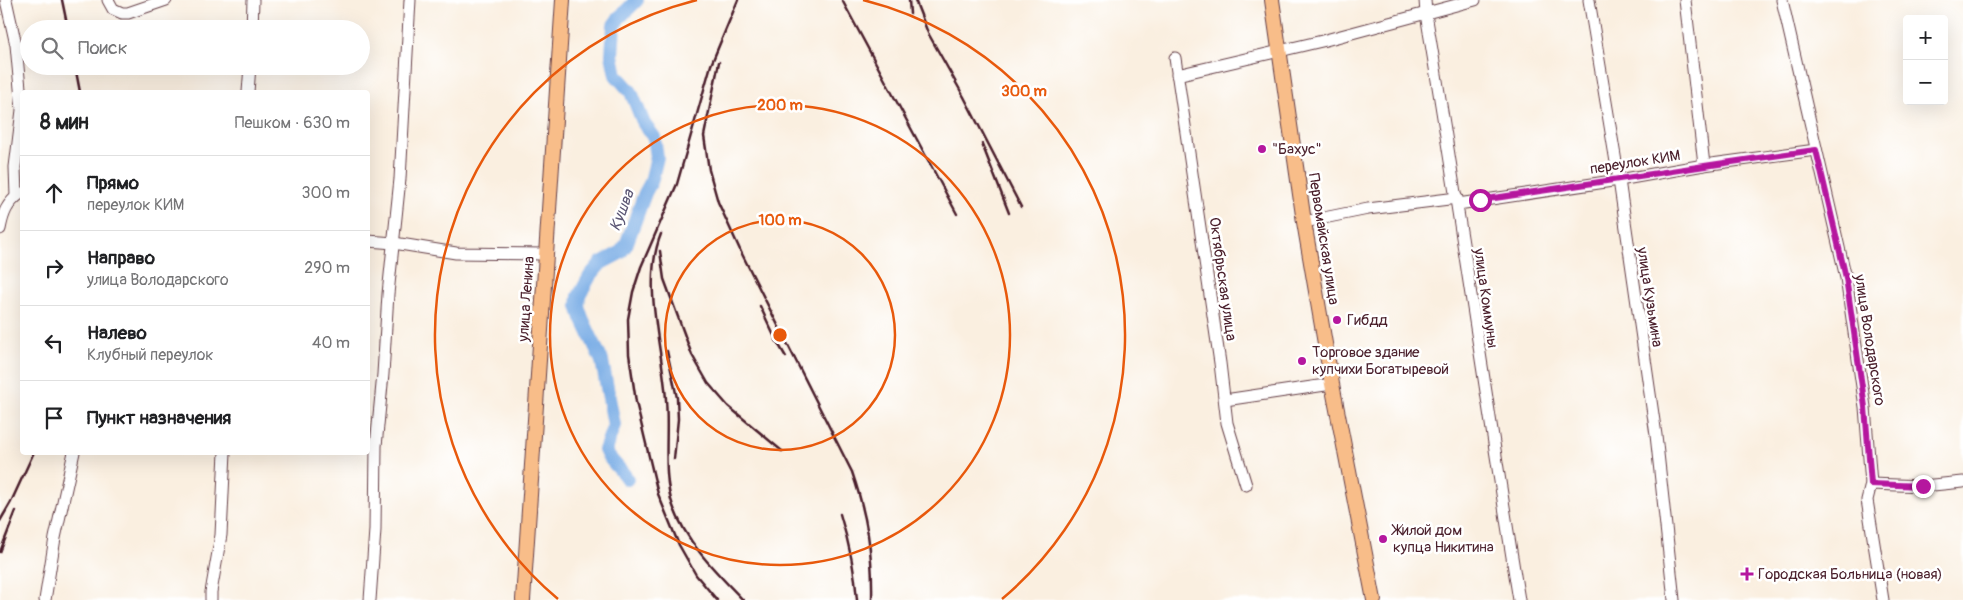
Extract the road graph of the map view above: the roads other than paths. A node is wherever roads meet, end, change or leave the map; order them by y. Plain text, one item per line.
1 (6, 0) edge
2 (108, 0) edge
3 (166, 0) edge
4 (253, 0) edge
5 (410, 0) edge
6 (563, 0) edge
7 (1272, 0) edge
8 (1425, 0) edge
9 (1475, 0) edge
10 (1589, 0) edge
11 (1686, 0) edge
12 (1782, 0) edge
13 (1426, 14) junction
14 (252, 20) edge
15 (1279, 50) junction
16 (1175, 58) dead end
17 (249, 75) edge
18 (1177, 75) junction
19 (20, 90) edge
20 (248, 90) edge
21 (20, 126) edge
22 (1816, 150) junction
23 (1704, 165) junction
24 (1619, 180) junction
25 (19, 194) edge
26 (1458, 201) junction
27 (1304, 222) junction
28 (0, 229) edge
29 (370, 241) edge
30 (394, 243) junction
31 (545, 254) junction
32 (1332, 384) junction
33 (1225, 400) junction
34 (73, 455) edge
35 (225, 455) edge
36 (1963, 482) edge
37 (1871, 484) junction
38 (1246, 485) dead end
39 (45, 600) edge
40 (211, 600) edge
41 (370, 600) edge
42 (523, 600) edge
43 (1374, 600) edge
44 (1519, 600) edge
45 (1674, 600) edge
46 (1883, 600) edge

1 - 19 street
2 - 3 street
4 - 14 street
5 - 30 street
6 - 31 main road, улица Ленина
7 - 15 main road, Первомайская улица
8 - 13 street, улица Коммуны
9 - 13 street
10 - 24 street, улица Кузьмина
11 - 23 street
12 - 22 street, улица Володарского
13 - 15 street
13 - 26 street, улица Коммуны
15 - 18 street
15 - 27 main road, Первомайская улица
16 - 18 street, Октябрьская улица
17 - 20 street
18 - 33 street, Октябрьская улица
21 - 25 street
22 - 23 street, переулок КИМ
22 - 37 street, улица Володарского
23 - 24 street, переулок КИМ
24 - 26 street, переулок КИМ
24 - 45 street, улица Кузьмина
25 - 28 street
26 - 27 street, переулок КИМ
26 - 44 street, улица Коммуны
27 - 32 main road, Первомайская улица
29 - 30 street
30 - 31 street
30 - 41 street
31 - 42 main road, улица Ленина
32 - 33 street
32 - 43 main road, Первомайская улица
33 - 38 street, Октябрьская улица
34 - 39 street
35 - 40 street
36 - 37 street
37 - 46 street, улица Володарского

